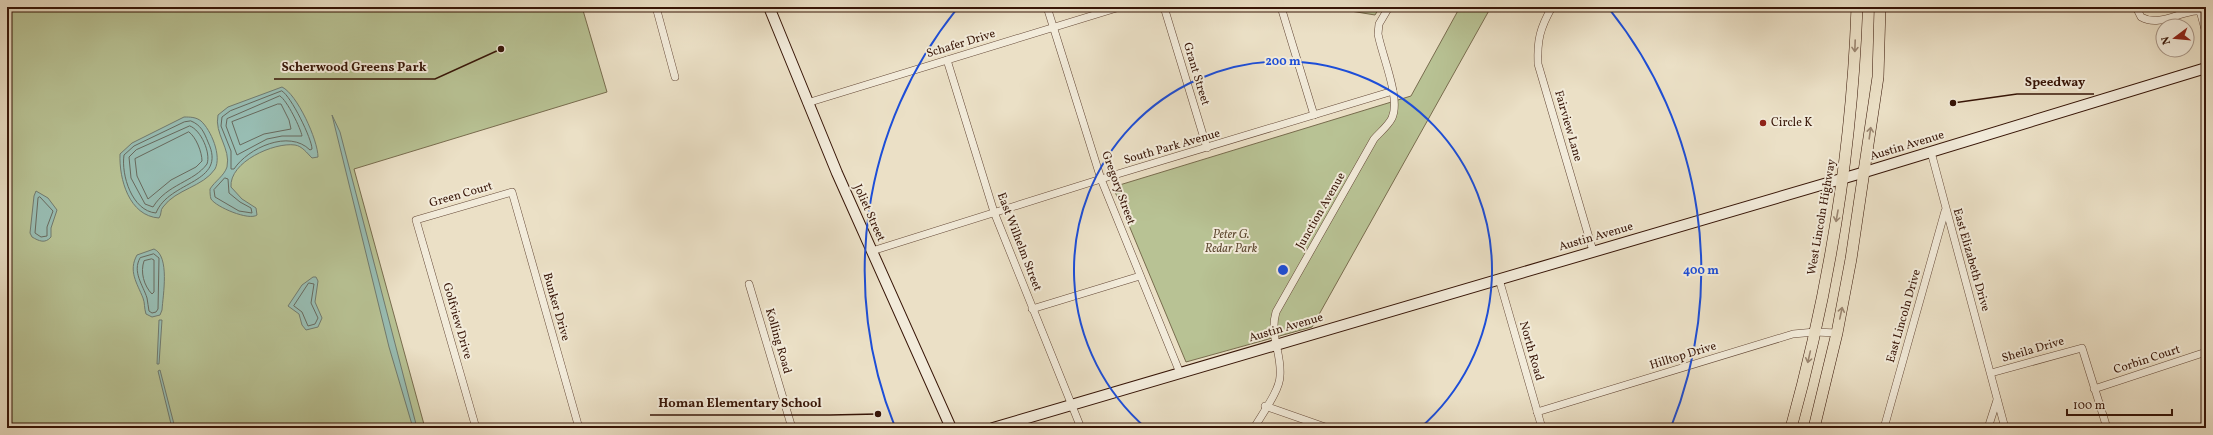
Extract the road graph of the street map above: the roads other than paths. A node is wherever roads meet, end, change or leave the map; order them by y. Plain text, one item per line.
1 (656, 7) edge
2 (769, 7) edge
3 (1047, 7) edge
4 (1120, 7) edge
5 (1164, 7) edge
6 (1281, 7) edge
7 (1389, 7) edge
8 (1552, 7) edge
9 (1857, 7) edge
10 (1880, 7) edge
11 (2136, 7) edge
12 (2202, 10) edge
13 (1053, 28) junction
14 (2206, 33) edge
15 (947, 60) junction
16 (2206, 68) edge
17 (675, 77) dead end
18 (1393, 91) junction
19 (807, 103) junction
20 (1314, 115) junction
21 (1208, 148) junction
22 (1931, 152) junction
23 (1865, 172) junction
24 (1844, 177) junction
25 (1101, 179) junction
26 (512, 192) joint
27 (1945, 210) junction
28 (994, 212) junction
29 (416, 220) joint
30 (872, 251) junction
31 (1593, 251) junction
32 (1140, 276) junction
33 (1499, 279) junction
34 (749, 284) dead end
35 (1032, 309) junction
36 (1815, 332) junction
37 (1837, 333) junction
38 (1276, 345) junction
39 (2206, 352) edge
40 (1180, 373) junction
41 (1991, 373) junction
42 (2094, 389) junction
43 (1997, 400) junction
44 (1072, 405) junction
45 (1265, 406) junction
46 (1537, 412) junction
47 (476, 428) edge
48 (579, 428) edge
49 (792, 428) edge
50 (951, 428) edge
51 (993, 428) edge
52 (1081, 428) edge
53 (1254, 428) edge
54 (1328, 428) edge
55 (1542, 428) edge
56 (1791, 428) edge
57 (1814, 428) edge
58 (1884, 428) edge
59 (1988, 428) edge
60 (2005, 428) edge
61 (2107, 428) edge

1 - 17 street
2 - 19 street, Joliet Street
3 - 13 street, Gregory Street
4 - 13 street, Schafer Drive
5 - 21 street, Grant Street
6 - 20 street
7 - 18 street
8 - 31 street, Fairview Lane
9 -> 24 main road, West Lincoln Highway
23 -> 10 main road
11 - 12 street
12 - 14 street
13 - 15 street, Schafer Drive
13 - 25 street, Gregory Street
15 - 19 street, Schafer Drive
15 - 28 street, East Wilhelm Street
16 - 22 street, Austin Avenue
18 - 20 street, South Park Avenue
18 - 38 street, Junction Avenue
19 - 30 street, Joliet Street
20 - 21 street, South Park Avenue
21 - 25 street, South Park Avenue
22 - 23 street, Austin Avenue
22 - 27 street, East Elizabeth Drive
23 - 24 street, Austin Avenue
37 -> 23 main road
24 - 31 street, Austin Avenue
24 -> 36 main road, West Lincoln Highway
25 - 28 street, South Park Avenue
25 - 32 street, Gregory Street
26 - 29 street, Green Court
26 - 48 street, Bunker Drive
27 - 41 street, East Elizabeth Drive
27 - 58 street, East Lincoln Drive
28 - 30 street, South Park Avenue
28 - 35 street, East Wilhelm Street
29 - 47 street, Golfview Drive
30 - 50 street, Joliet Street
31 - 33 street, Austin Avenue
32 - 35 street
32 - 40 street, Gregory Street
33 - 38 street, Austin Avenue
33 - 46 street, North Road
34 - 49 street, Kolling Road
35 - 44 street, East Wilhelm Street
36 - 37 street, Hilltop Drive
36 - 46 street, Hilltop Drive
36 -> 56 main road, West Lincoln Highway
37 - 57 main road
38 - 40 street, Austin Avenue
38 - 45 street, Junction Avenue
39 - 42 street, Corbin Court
40 - 44 street, Austin Avenue
41 - 42 street, Sheila Drive
41 - 43 street, East Elizabeth Drive
42 - 61 street
43 - 59 street
43 - 60 street, East Elizabeth Drive
44 - 51 street, Austin Avenue
44 - 52 street, East Wilhelm Street
45 - 53 street, Junction Avenue
45 - 54 street
46 - 55 street, North Road

